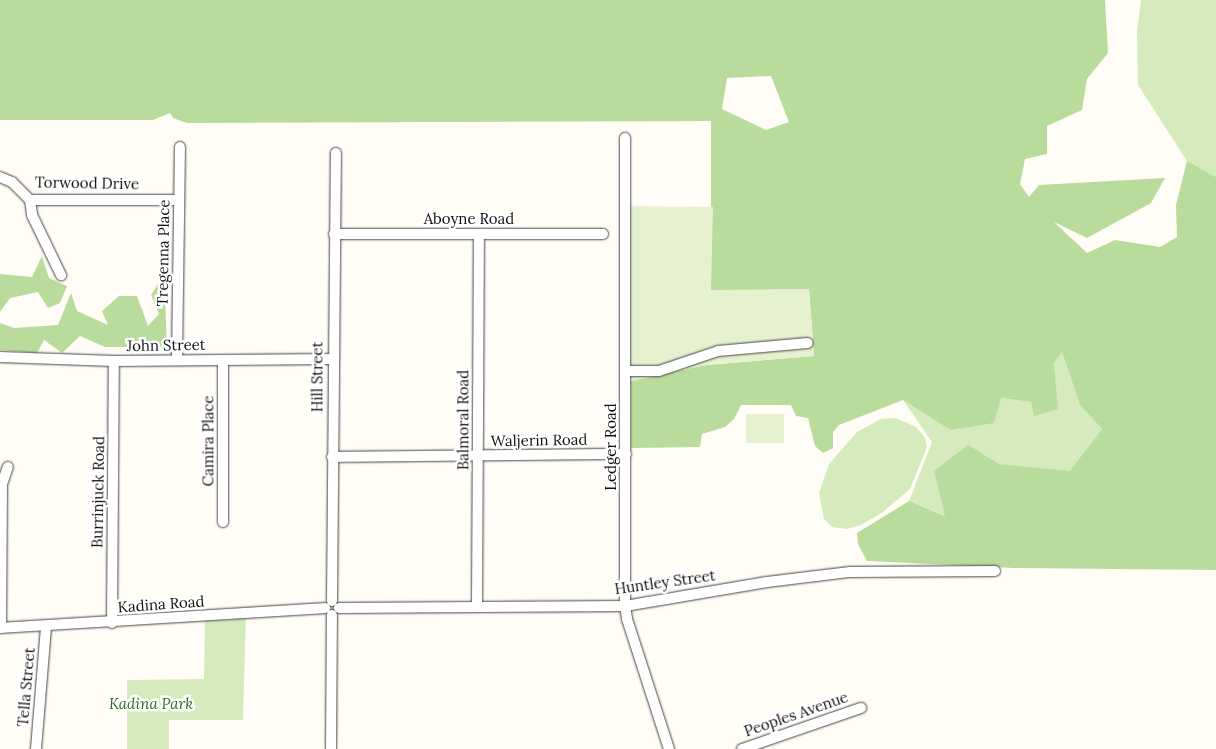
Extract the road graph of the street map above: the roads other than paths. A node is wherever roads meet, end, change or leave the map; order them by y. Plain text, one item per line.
1 (625, 138) dead end
2 (180, 147) dead end
3 (336, 153) dead end
4 (0, 177) edge
5 (30, 200) junction
6 (179, 200) junction
7 (334, 234) junction
8 (479, 234) junction
9 (603, 234) dead end
10 (61, 275) dead end
11 (808, 343) dead end
12 (0, 357) edge
13 (332, 359) junction
14 (177, 360) junction
15 (223, 360) junction
16 (114, 361) junction
17 (625, 370) junction
18 (626, 454) junction
19 (478, 456) junction
20 (332, 457) junction
21 (8, 467) dead end
22 (223, 522) dead end
23 (995, 571) dead end
24 (625, 606) junction
25 (477, 607) junction
26 (332, 608) junction
27 (112, 623) junction
28 (46, 627) junction
29 (0, 628) edge
30 (860, 708) dead end
31 (36, 749) edge
32 (331, 749) edge
33 (669, 749) edge
34 (742, 749) edge

1 - 17 street, Ledger Road
2 - 6 street, Tregenna Place
3 - 7 street, Hill Street
4 - 5 street, Torwood Drive
5 - 6 street, Torwood Drive
5 - 10 street
6 - 14 street, Tregenna Place
7 - 8 street, Aboyne Road
7 - 13 street, Hill Street
8 - 9 street, Aboyne Road
8 - 19 street, Balmoral Road
11 - 17 street
12 - 16 street, John Street
13 - 15 street, John Street
13 - 20 street, Hill Street
14 - 15 street, John Street
14 - 16 street, John Street
15 - 22 street, Camira Place
16 - 27 street, Burrinjuck Road
17 - 18 street, Ledger Road
18 - 19 street, Waljerin Road
18 - 24 street, Ledger Road
19 - 20 street, Waljerin Road
19 - 25 street, Balmoral Road
20 - 26 street, Hill Street
21 - 29 street
23 - 24 street, Huntley Street
24 - 25 street, Huntley Street
24 - 33 street, Ledger Road
25 - 26 street, Huntley Street
26 - 27 street, Kadina Road
26 - 32 street, Hill Street
27 - 28 street, Kadina Road
28 - 29 street, Kadina Road
28 - 31 street, Tella Street
30 - 34 street, Peoples Avenue

